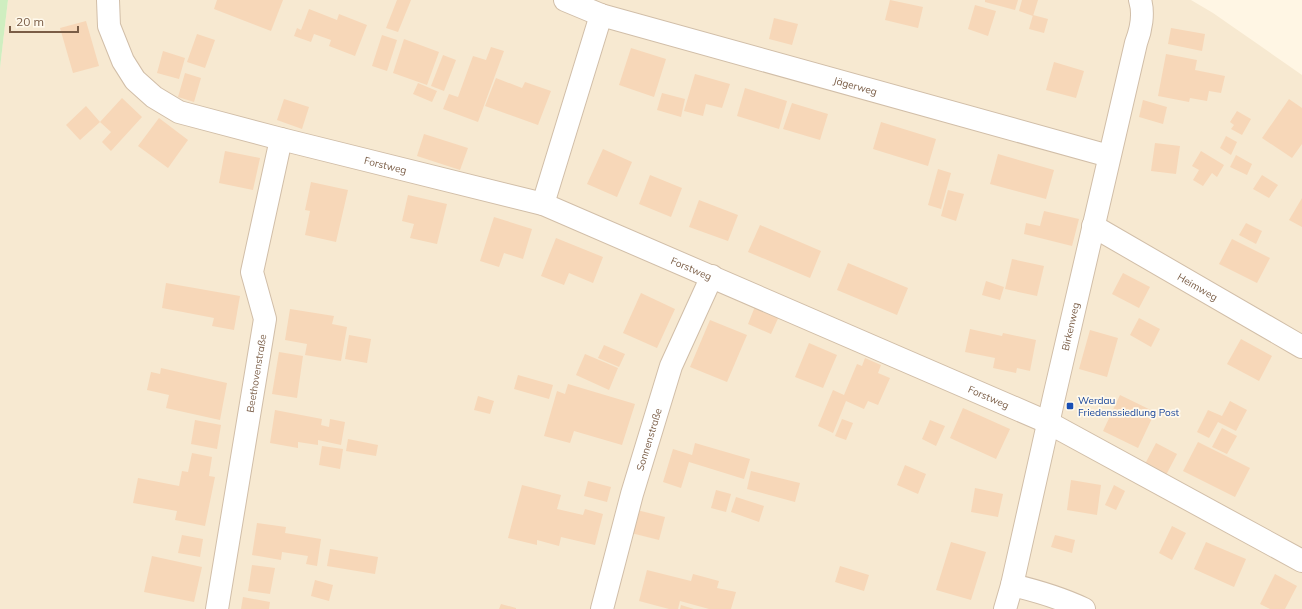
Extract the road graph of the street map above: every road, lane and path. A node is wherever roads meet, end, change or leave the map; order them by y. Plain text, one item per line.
1 (108, 0) edge
2 (565, 0) edge
3 (1140, 0) edge
4 (601, 15) junction
5 (281, 139) junction
6 (1109, 156) junction
7 (543, 204) junction
8 (1093, 226) junction
9 (712, 276) junction
10 (1302, 347) edge
11 (1048, 422) junction
12 (1302, 561) edge
13 (1012, 585) junction
14 (1076, 607) edge
15 (217, 609) edge
16 (602, 609) edge
17 (1005, 609) edge

1 - 5 street, Forstweg
2 - 4 street, Jägerweg
3 - 6 street, Birkenweg
4 - 6 street, Jägerweg
4 - 7 street
5 - 7 street, Forstweg
5 - 15 street, Beethovenstraße
6 - 8 street, Birkenweg
7 - 9 street, Forstweg
8 - 10 street, Heimweg
8 - 11 street, Birkenweg
9 - 11 street, Forstweg
9 - 16 street, Sonnenstraße
11 - 12 street, Forstweg
11 - 13 street, Birkenweg
13 - 14 street
13 - 17 street, Birkenweg

